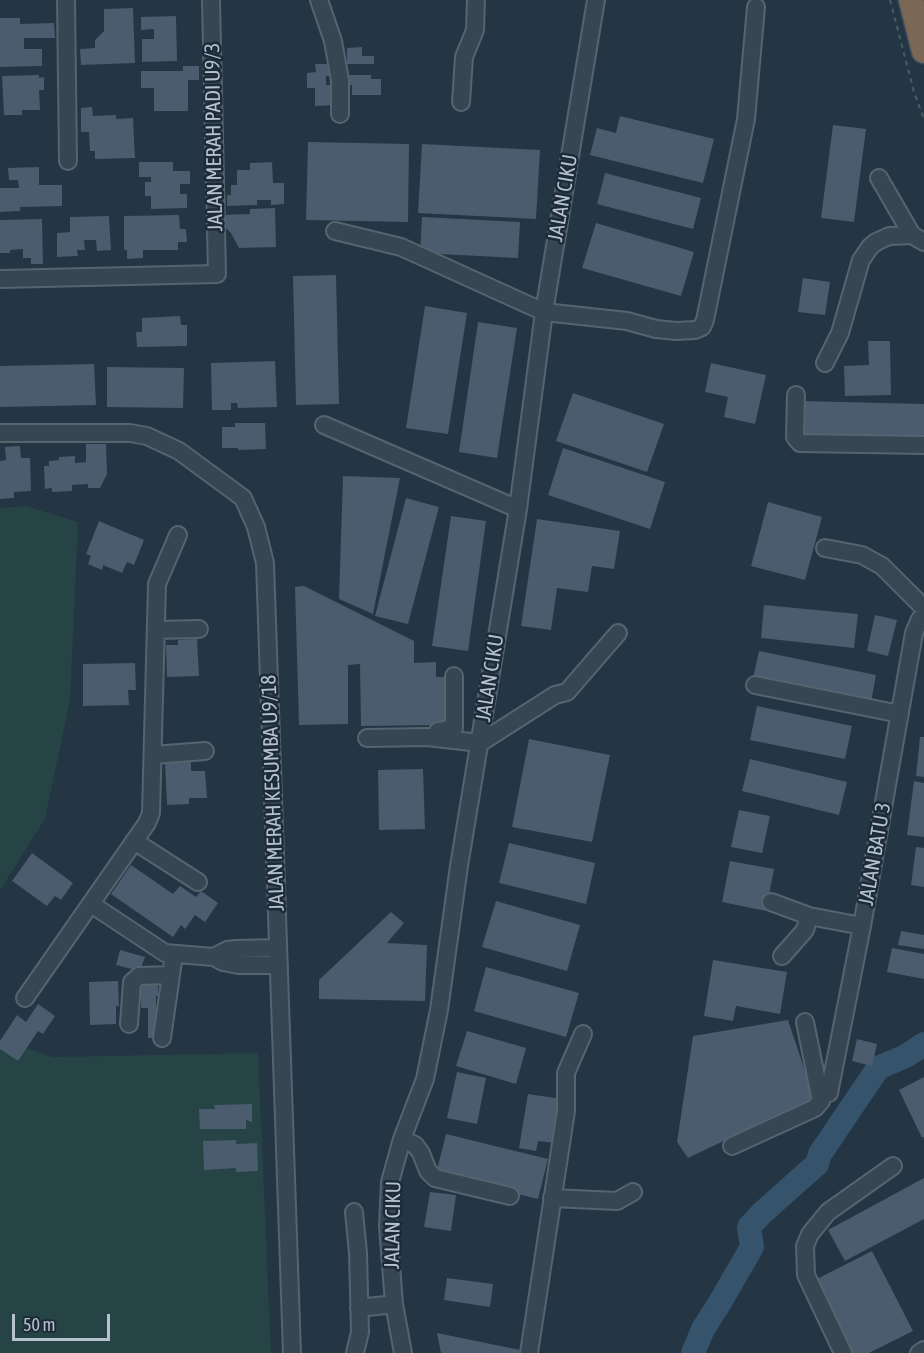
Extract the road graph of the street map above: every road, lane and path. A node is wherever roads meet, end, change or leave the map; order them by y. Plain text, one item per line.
1 (66, 0) edge
2 (211, 0) edge
3 (319, 0) edge
4 (476, 0) edge
5 (596, 0) edge
6 (890, 0) edge
7 (911, 0) edge
8 (756, 7) dead end
9 (924, 51) edge
10 (461, 102) dead end
11 (340, 114) dead end
12 (924, 119) edge
13 (68, 161) dead end
14 (879, 178) dead end
15 (335, 231) dead end
16 (918, 238) edge
17 (0, 279) edge
18 (544, 312) junction
19 (825, 363) dead end
20 (796, 395) dead end
21 (324, 425) dead end
22 (0, 433) edge
23 (924, 445) edge
24 (518, 509) junction
25 (178, 535) dead end
26 (825, 548) dead end
27 (924, 608) edge
28 (924, 617) edge
29 (199, 629) dead end
30 (156, 630) junction
31 (618, 633) dead end
32 (454, 676) dead end
33 (756, 685) dead end
34 (900, 714) junction
35 (367, 738) dead end
36 (438, 738) junction
37 (480, 743) junction
38 (205, 751) dead end
39 (153, 755) junction
40 (135, 841) junction
41 (198, 882) dead end
42 (771, 902) dead end
43 (92, 904) junction
44 (809, 916) junction
45 (862, 926) junction
46 (174, 954) junction
47 (278, 957) junction
48 (782, 957) dead end
49 (171, 975) junction
50 (25, 998) dead end
51 (806, 1022) dead end
52 (129, 1024) dead end
53 (583, 1034) dead end
54 (162, 1038) dead end
55 (826, 1083) junction
56 (402, 1139) junction
57 (732, 1146) dead end
58 (893, 1166) dead end
59 (633, 1192) dead end
60 (510, 1196) dead end
61 (552, 1198) junction
62 (354, 1212) dead end
63 (394, 1304) junction
64 (359, 1308) junction
65 (924, 1350) edge
66 (292, 1353) edge
67 (355, 1353) edge
68 (403, 1353) edge
69 (529, 1353) edge
70 (843, 1353) edge
71 (919, 1353) edge

1 - 13 street
2 - 17 street, JALAN MERAH PADI U9/3
3 - 11 street
4 - 10 street
5 - 18 street, JALAN CIKU
6 - 12 path
7 - 9 highway
8 - 18 street
14 - 16 street
15 - 18 street
16 - 19 street
18 - 24 street, JALAN CIKU
20 - 23 street
21 - 24 street
22 - 47 street, JALAN MERAH KESUMBA U9/18
24 - 37 street, JALAN CIKU
25 - 30 street
26 - 27 street
28 - 34 street, JALAN BATU 3
29 - 30 street
30 - 39 street
31 - 37 street
32 - 36 street
33 - 34 street
34 - 45 street, JALAN BATU 3
35 - 36 street
36 - 37 street
37 - 56 street, JALAN CIKU
38 - 39 street
39 - 40 street
40 - 41 street
40 - 43 street
42 - 44 street
43 - 46 street
43 - 50 street
44 - 45 street
44 - 48 street
45 - 55 street, JALAN BATU 3
46 - 47 street
46 - 49 street
47 - 66 street, JALAN MERAH KESUMBA U9/18
49 - 52 street
49 - 54 street
51 - 55 street
53 - 61 street
55 - 57 street
56 - 60 street
56 - 63 street, JALAN CIKU
58 - 70 street
59 - 61 street
61 - 69 street
62 - 64 street
63 - 64 street
63 - 68 street, JALAN CIKU
64 - 67 street
65 - 71 street

